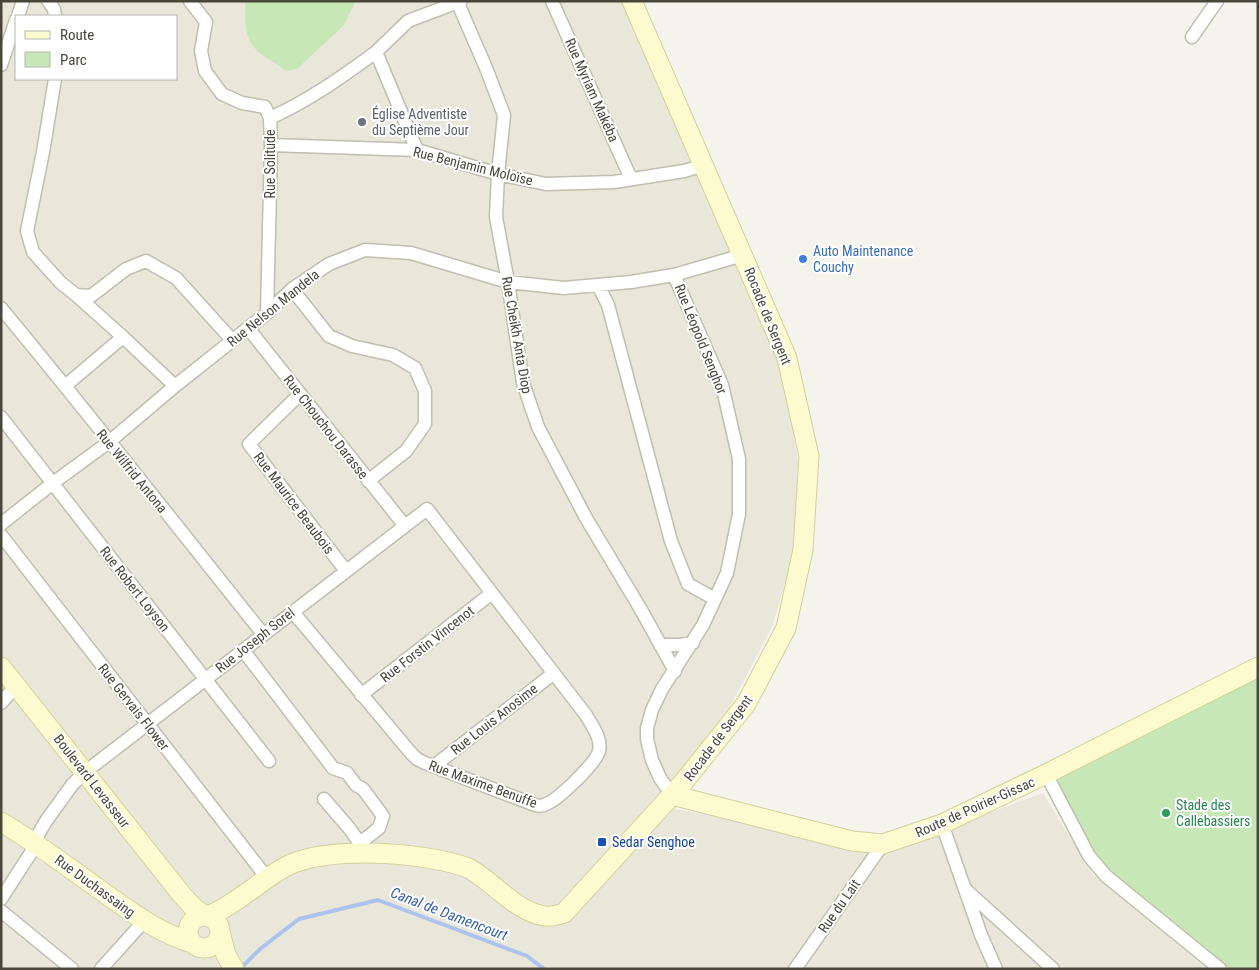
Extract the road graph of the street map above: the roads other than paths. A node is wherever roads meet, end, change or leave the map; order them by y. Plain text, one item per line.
1 (23, 1) edge
2 (48, 1) edge
3 (190, 1) edge
4 (552, 1) edge
5 (632, 1) edge
6 (1217, 1) edge
7 (458, 2) edge
8 (18, 15) edge
9 (55, 15) edge
10 (15, 23) edge
11 (1192, 37) dead end
12 (376, 52) junction
13 (1, 65) edge
14 (55, 80) edge
15 (270, 118) junction
16 (271, 145) junction
17 (417, 150) junction
18 (704, 166) junction
19 (498, 174) junction
20 (631, 179) junction
21 (744, 255) junction
22 (674, 275) junction
23 (508, 282) junction
24 (598, 285) junction
25 (292, 289) junction
26 (76, 295) junction
27 (1, 308) edge
28 (267, 313) junction
29 (248, 328) junction
30 (123, 337) junction
31 (232, 340) junction
32 (65, 386) junction
33 (175, 386) junction
34 (300, 394) junction
35 (1, 417) edge
36 (109, 442) junction
37 (368, 481) junction
38 (53, 483) junction
39 (427, 509) joint
40 (1, 524) edge
41 (405, 526) junction
42 (1, 535) edge
43 (346, 571) junction
44 (492, 593) junction
45 (715, 599) junction
46 (293, 612) junction
47 (264, 634) junction
48 (692, 642) junction
49 (660, 645) junction
50 (243, 650) junction
51 (1, 667) edge
52 (1258, 667) edge
53 (674, 671) junction
54 (554, 672) junction
55 (205, 679) junction
56 (16, 686) junction
57 (361, 695) junction
58 (1, 703) edge
59 (147, 724) junction
60 (269, 761) dead end
61 (434, 766) junction
62 (84, 772) junction
63 (1046, 774) junction
64 (672, 795) junction
65 (324, 799) dead end
66 (1, 822) edge
67 (942, 824) junction
68 (35, 843) junction
69 (883, 844) junction
70 (363, 848) junction
71 (266, 878) junction
72 (964, 888) junction
73 (182, 895) junction
74 (1, 899) edge
75 (1, 911) edge
76 (144, 921) junction
77 (213, 923) junction
78 (194, 939) junction
79 (226, 968) edge
80 (72, 969) edge
81 (101, 969) edge
82 (795, 969) edge
83 (996, 969) edge
84 (1053, 969) edge
85 (1220, 969) edge

1 - 8 street
2 - 9 street
3 - 15 street, Rue Solitude
4 - 20 street, Rue Myriam Makéba
5 - 18 main road, Rocade de Sergent
6 - 11 street
7 - 12 street
7 - 19 street, Rue Cheikh Anta Diop
10 - 13 street
12 - 15 street
12 - 17 street
14 - 26 street
15 - 16 street, Rue Solitude
16 - 17 street, Rue Benjamin Moloïse
16 - 28 street, Rue Solitude
17 - 19 street, Rue Benjamin Moloïse
18 - 20 street, Rue Benjamin Moloïse
18 - 21 main road, Rocade de Sergent
19 - 20 street, Rue Benjamin Moloïse
19 - 23 street, Rue Cheikh Anta Diop
21 - 22 street, Rue Nelson Mandela
21 - 64 main road, Rocade de Sergent
22 - 24 street, Rue Nelson Mandela
22 - 45 street, Rue Léopold Senghor
23 - 24 street, Rue Nelson Mandela
23 - 25 street, Rue Nelson Mandela
23 - 49 street, Rue Cheikh Anta Diop
24 - 45 street
25 - 28 street, Rue Nelson Mandela
25 - 37 street
26 - 30 street
26 - 31 street
27 - 32 street, Rue Wilfrid Antona
28 - 29 street, Rue Nelson Mandela
29 - 31 street, Rue Nelson Mandela
29 - 34 street, Rue Chouchou Darasse
30 - 32 street
30 - 33 street
31 - 33 street, Rue Nelson Mandela
32 - 36 street, Rue Wilfrid Antona
33 - 36 street, Rue Nelson Mandela
34 - 37 street, Rue Chouchou Darasse
34 - 43 street, Rue Maurice Beaubois
35 - 38 street, Rue Robert Loyson
36 - 38 street, Rue Nelson Mandela
36 - 47 street, Rue Wilfrid Antona
37 - 41 street, Rue Chouchou Darasse
38 - 40 street, Rue Nelson Mandela
38 - 55 street, Rue Robert Loyson
39 - 41 street, Rue Joseph Sorel
39 - 44 street, Rue Maxime Benuffe
41 - 43 street, Rue Joseph Sorel
42 - 59 street, Rue Gervais Flower
43 - 46 street, Rue Joseph Sorel
44 - 54 street, Rue Maxime Benuffe
44 - 57 street, Rue Forstin Vincenot
45 - 48 street, Rue Léopold Senghor
46 - 47 street, Rue Joseph Sorel
46 - 57 street, Rue Maxime Benuffe
47 - 50 street, Rue Joseph Sorel
48 - 49 street
48 - 53 street, Rue Léopold Senghor
49 - 53 street, Rue Cheikh Anta Diop
50 - 55 street, Rue Joseph Sorel
50 - 70 street
51 - 56 main road, Boulevard Levasseur
52 - 63 main road, Route de Poirier-Gissac
53 - 64 street, Rue Léopold Senghor
54 - 61 street, Rue Louis Anosime
54 - 61 street, Rue Maxime Benuffe
55 - 59 street, Rue Joseph Sorel
55 - 60 street, Rue Robert Loyson
56 - 58 street
56 - 62 main road, Boulevard Levasseur
57 - 61 street, Rue Maxime Benuffe
59 - 62 street, Rue Joseph Sorel
59 - 71 street, Rue Gervais Flower
62 - 68 street, Rue Joseph Sorel
62 - 73 main road, Boulevard Levasseur
63 - 67 main road, Route de Poirier-Gissac
63 - 85 street
64 - 69 main road, Route de Poirier-Gissac
64 - 70 main road, Rocade de Sergent
65 - 70 street
66 - 68 main road, Rue Duchassaing
67 - 69 main road, Route de Poirier-Gissac
67 - 72 street
68 - 74 street, Rue Joseph Sorel
68 - 76 main road, Rue Duchassaing
69 - 82 street, Rue du Lait
70 - 71 main road, Rocade de Sergent
71 - 77 main road, Rocade de Sergent
72 - 83 street
72 - 84 street
73 - 77 main road, Boulevard Levasseur
73 - 78 main road, Boulevard Levasseur
75 - 80 street
76 - 78 main road, Rue Duchassaing
76 - 81 street
77 - 78 main road
77 - 78 main road
77 - 79 main road
78 - 79 main road

